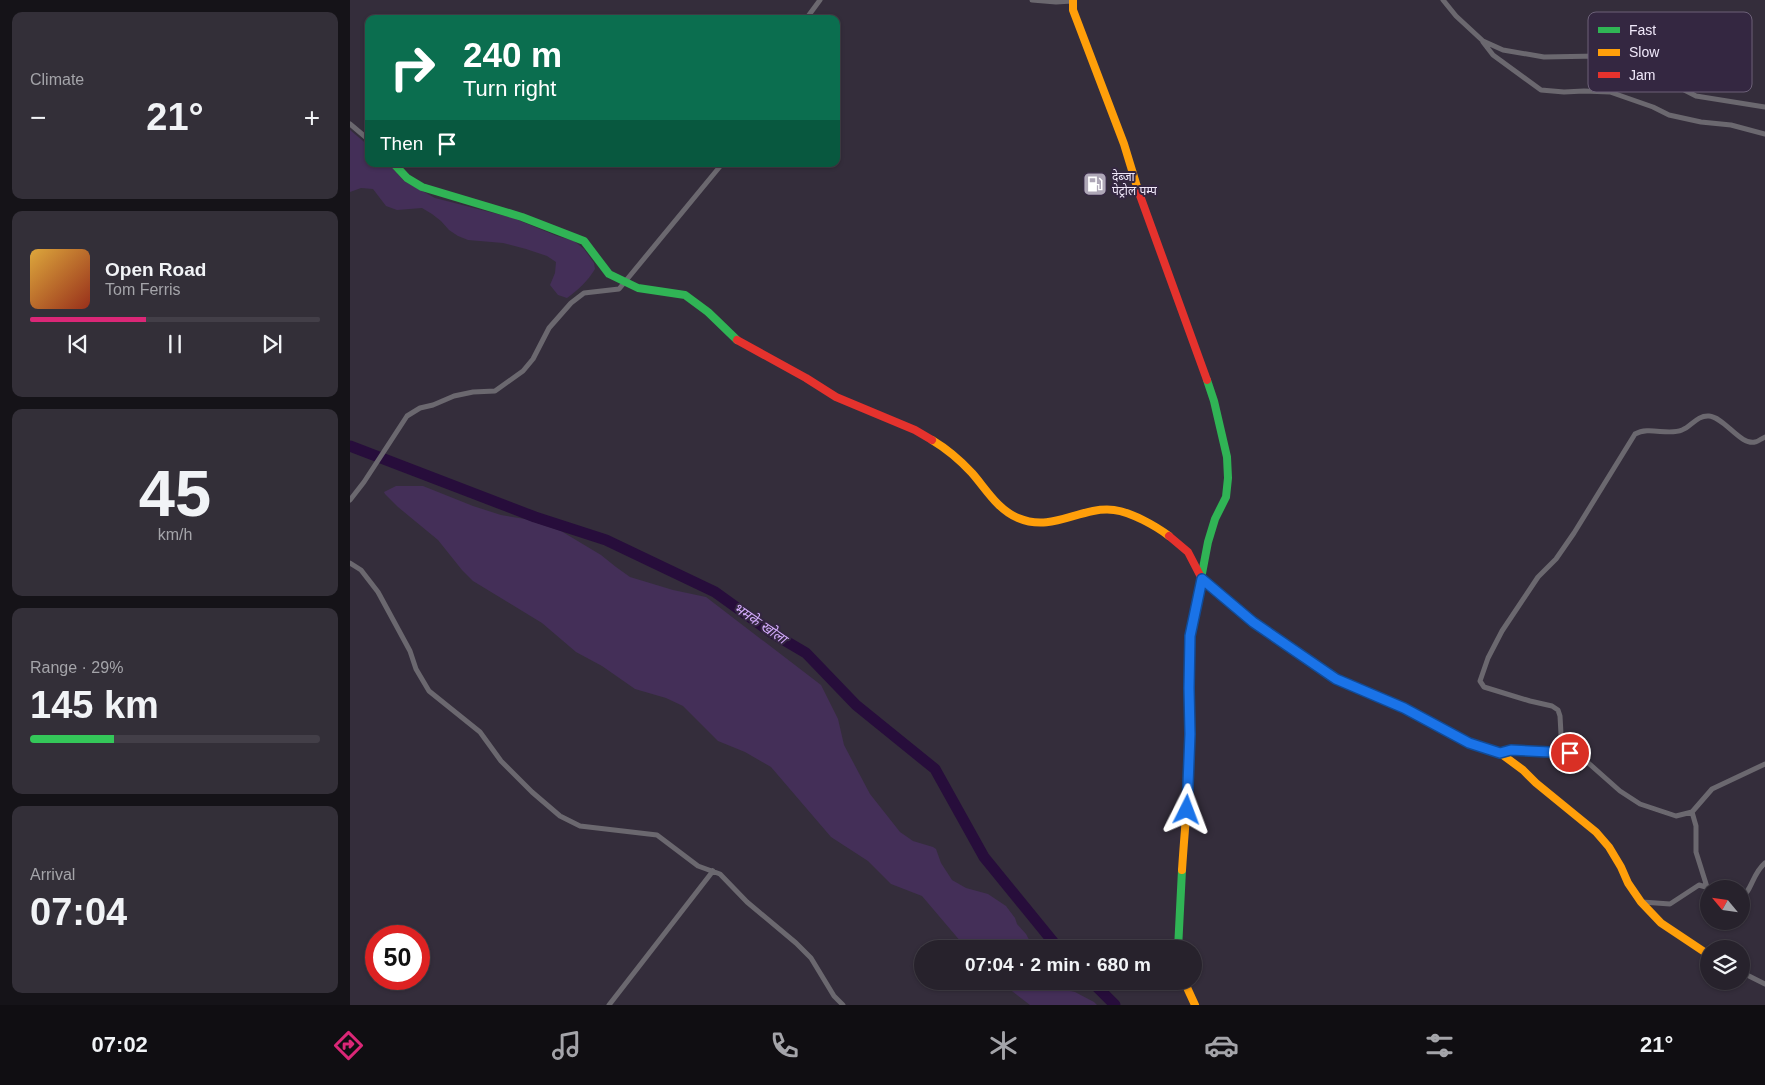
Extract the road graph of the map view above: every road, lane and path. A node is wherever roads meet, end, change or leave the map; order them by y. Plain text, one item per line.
1 (820, 0) edge
2 (1032, 0) edge
3 (1072, 0) edge
4 (1443, 0) edge
5 (809, 15) edge
6 (1483, 41) junction
7 (1588, 56) edge
8 (1588, 91) edge
9 (1610, 92) edge
10 (1688, 92) edge
11 (1765, 107) edge
12 (350, 124) edge
13 (1765, 134) edge
14 (365, 137) edge
15 (397, 167) edge
16 (720, 167) edge
17 (625, 283) junction
18 (1765, 436) edge
19 (350, 500) edge
20 (350, 563) edge
21 (1202, 579) junction
22 (1562, 752) junction
23 (1500, 753) junction
24 (1765, 764) edge
25 (1692, 812) junction
26 (1765, 863) edge
27 (713, 871) junction
28 (1705, 880) edge
29 (1700, 885) edge
30 (1750, 887) edge
31 (1641, 902) junction
32 (1179, 940) edge
33 (1700, 949) edge
34 (1750, 976) edge
35 (1765, 984) edge
36 (1188, 990) edge
37 (609, 1005) edge
38 (843, 1005) edge
39 (1195, 1005) edge

1 - 5 street
2 - 3 street
3 - 21 street
4 - 6 street
6 - 7 street
6 - 8 street
9 - 13 street
10 - 11 street
12 - 14 street
15 - 17 street
16 - 17 street
17 - 19 street
17 - 21 street
18 - 22 street
20 - 27 street
21 - 23 street
21 - 32 street
22 - 23 street
22 - 25 street
23 - 31 street
24 - 25 street
25 - 28 street
26 - 30 street
27 - 37 street
27 - 38 street
29 - 31 street
31 - 33 street
34 - 35 street
36 - 39 street

